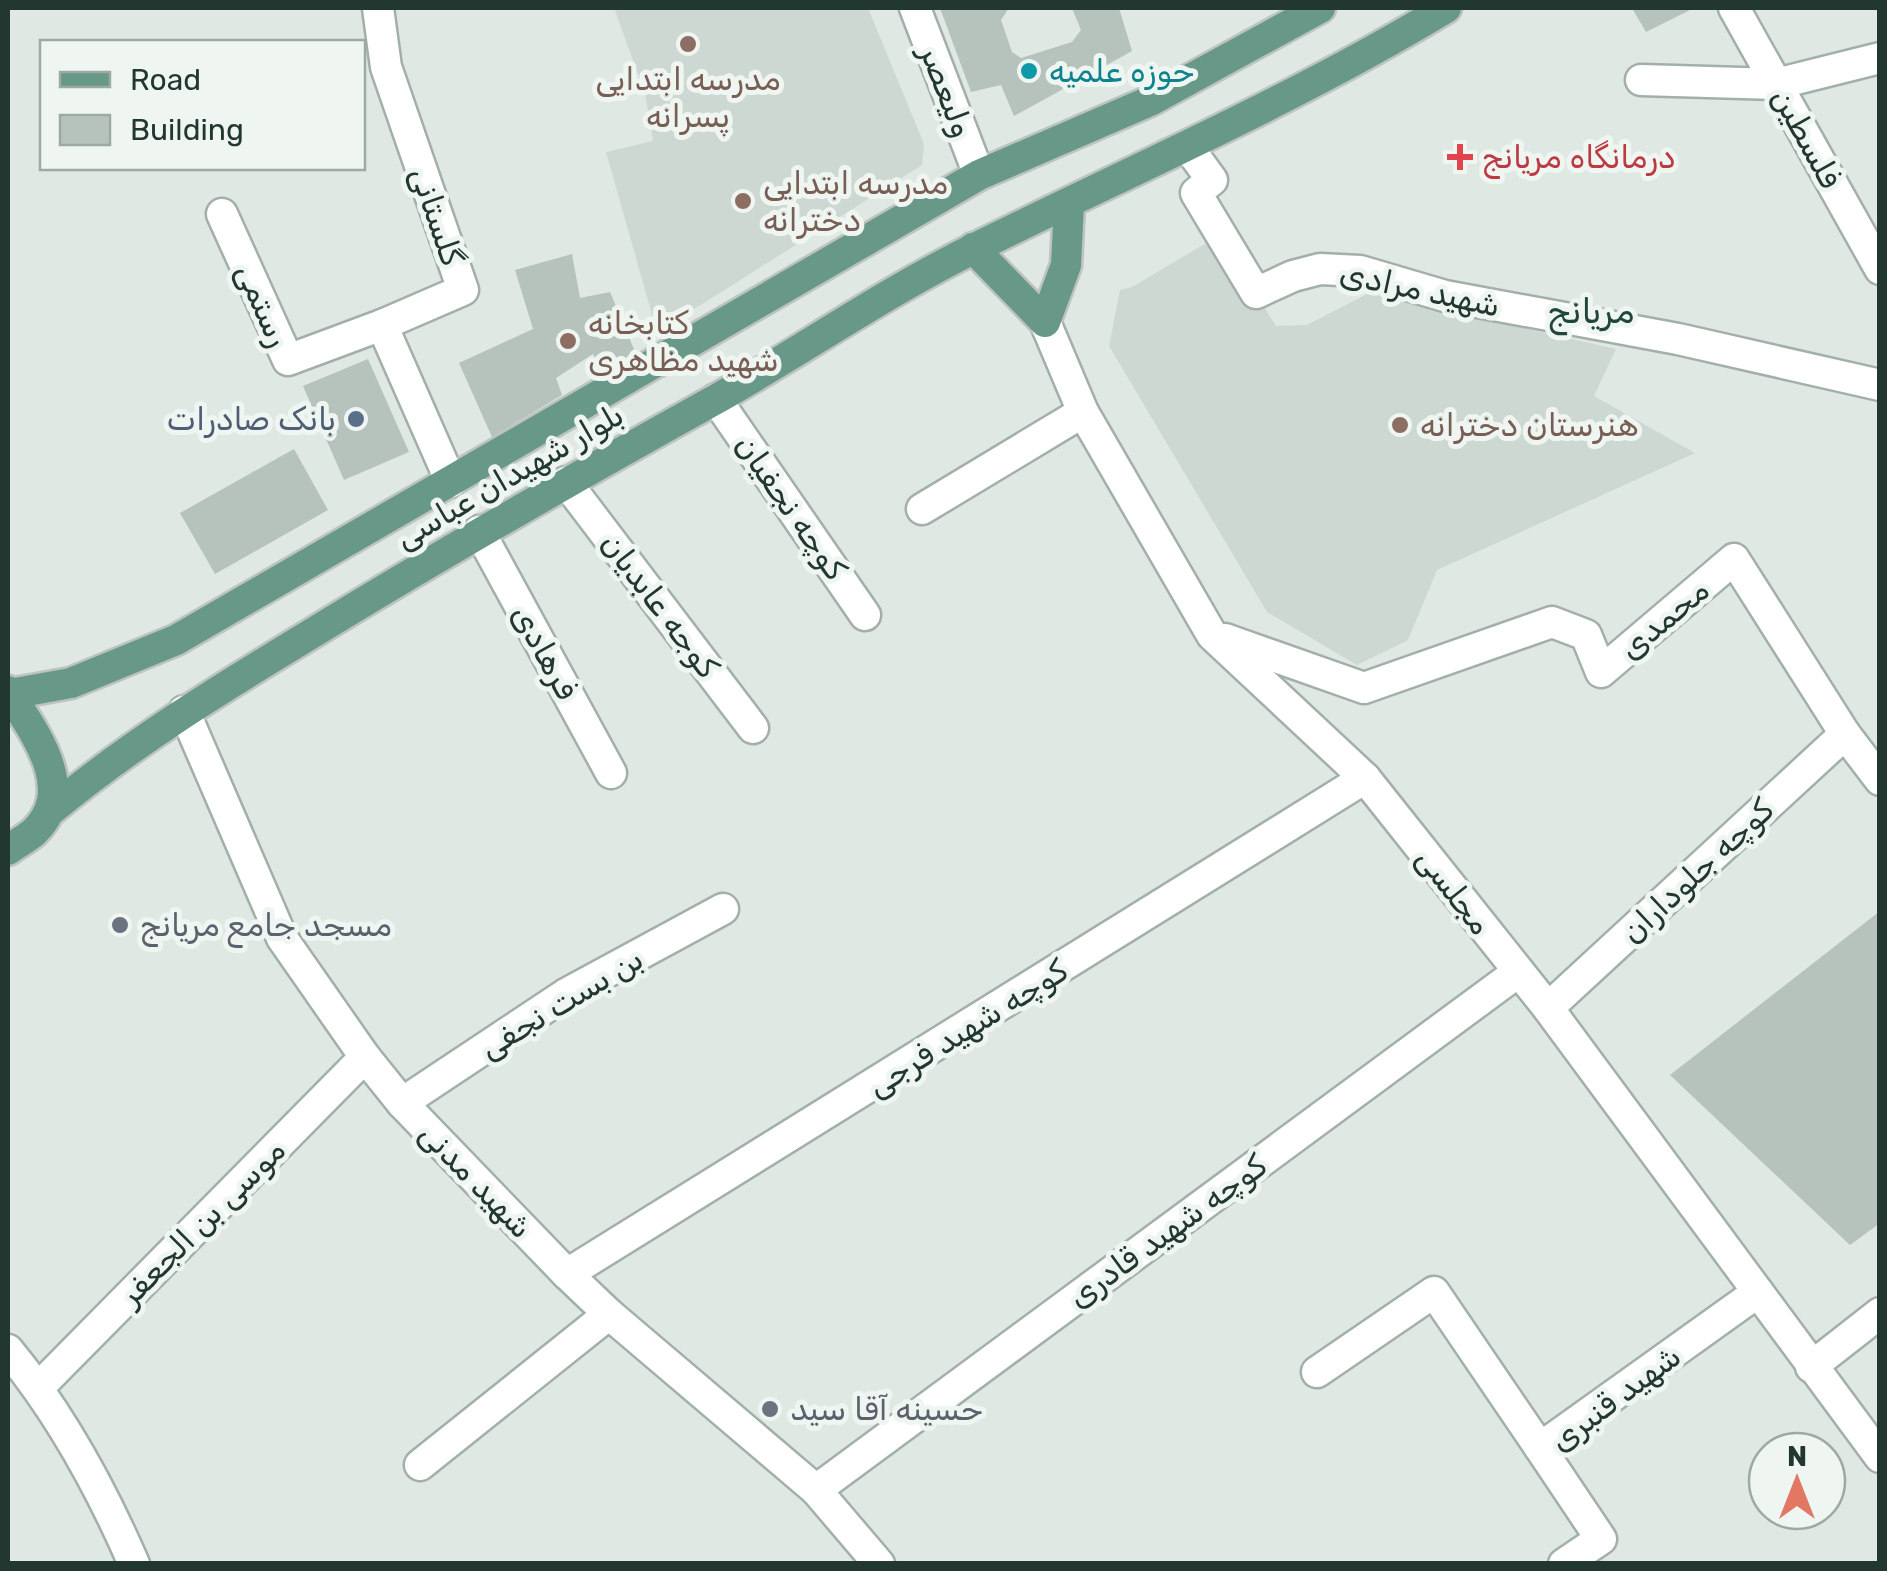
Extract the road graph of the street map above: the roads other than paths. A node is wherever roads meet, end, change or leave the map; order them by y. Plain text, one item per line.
1 (378, 8) edge
2 (915, 8) edge
3 (1320, 8) edge
4 (1446, 8) edge
5 (1734, 8) edge
6 (1880, 58) edge
7 (1640, 80) dead end
8 (1776, 84) junction
9 (1188, 147) junction
10 (979, 174) junction
11 (1069, 204) junction
12 (222, 214) dead end
13 (973, 248) junction
14 (1880, 269) edge
15 (1045, 322) junction
16 (382, 325) junction
17 (1880, 386) edge
18 (716, 399) junction
19 (1083, 412) junction
20 (452, 482) junction
21 (566, 482) junction
22 (922, 509) dead end
23 (479, 531) junction
24 (865, 615) dead end
25 (1212, 634) junction
26 (9, 693) edge
27 (184, 711) junction
28 (753, 728) dead end
29 (1845, 734) junction
30 (611, 773) dead end
31 (1365, 778) junction
32 (1880, 780) edge
33 (50, 811) junction
34 (8, 850) edge
35 (723, 909) dead end
36 (1518, 972) junction
37 (1548, 1008) junction
38 (365, 1057) junction
39 (402, 1103) junction
40 (567, 1274) junction
41 (1758, 1292) junction
42 (1880, 1313) edge
43 (609, 1314) junction
44 (8, 1350) edge
45 (1810, 1367) junction
46 (1316, 1372) dead end
47 (39, 1387) junction
48 (1540, 1448) junction
49 (1880, 1456) edge
50 (420, 1465) dead end
51 (816, 1490) junction
52 (134, 1564) edge
53 (880, 1564) edge
54 (1564, 1564) edge

1 - 16 street, گلستانی
2 - 10 street, ولیعصر
3 - 10 main road, بلوار شهیدان عباسی
4 - 9 main road, بلوار شهیدان عباسی
5 - 8 street, فلسطین
6 - 8 street
7 - 8 street
8 - 14 street, فلسطین
9 - 11 main road, بلوار شهیدان عباسی
9 - 17 street, شهید مرادی
10 - 20 main road, بلوار شهیدان عباسی
11 - 13 main road, بلوار شهیدان عباسی
11 - 15 main road
12 - 16 street, رستمی
13 - 15 main road
13 - 18 main road, بلوار شهیدان عباسی
15 - 19 street, مجلسی
16 - 20 street
18 - 21 main road, بلوار شهیدان عباسی
18 - 24 street, کوچه نجفیان
19 - 22 street
19 - 25 street, مجلسی
20 - 26 main road, بلوار شهیدان عباسی
21 - 23 main road, بلوار شهیدان عباسی
21 - 28 street, کوجه عابدیان
23 - 27 main road, بلوار شهیدان عباسی
23 - 30 street, فرهادی
25 - 29 street, محمدی
25 - 31 street, مجلسی
26 - 33 main road
27 - 33 main road, بلوار شهیدان عباسی
27 - 38 street, شهید مدنی
29 - 32 street
29 - 37 street, کوچه جلوداران
31 - 36 street, مجلسی
31 - 40 street, کوچه شهید فرجی
33 - 34 main road, بلوار شهیدان عباسی
35 - 39 street, بن بست نجفی
36 - 37 street, مجلسی
36 - 51 street, کوچه شهید قادری
37 - 41 street, مجلسی
38 - 39 street, شهید مدنی
38 - 47 street, موسی بن الجعفر
39 - 40 street, شهید مدنی
40 - 43 street, شهید مدنی
41 - 45 street, مجلسی
41 - 48 street, شهید قنبری
42 - 45 street
43 - 50 street
43 - 51 street, شهید مدنی
44 - 47 street
45 - 49 street, مجلسی
46 - 48 street
47 - 52 street
48 - 54 street, شهید قنبری
51 - 53 street, شهید مدنی

